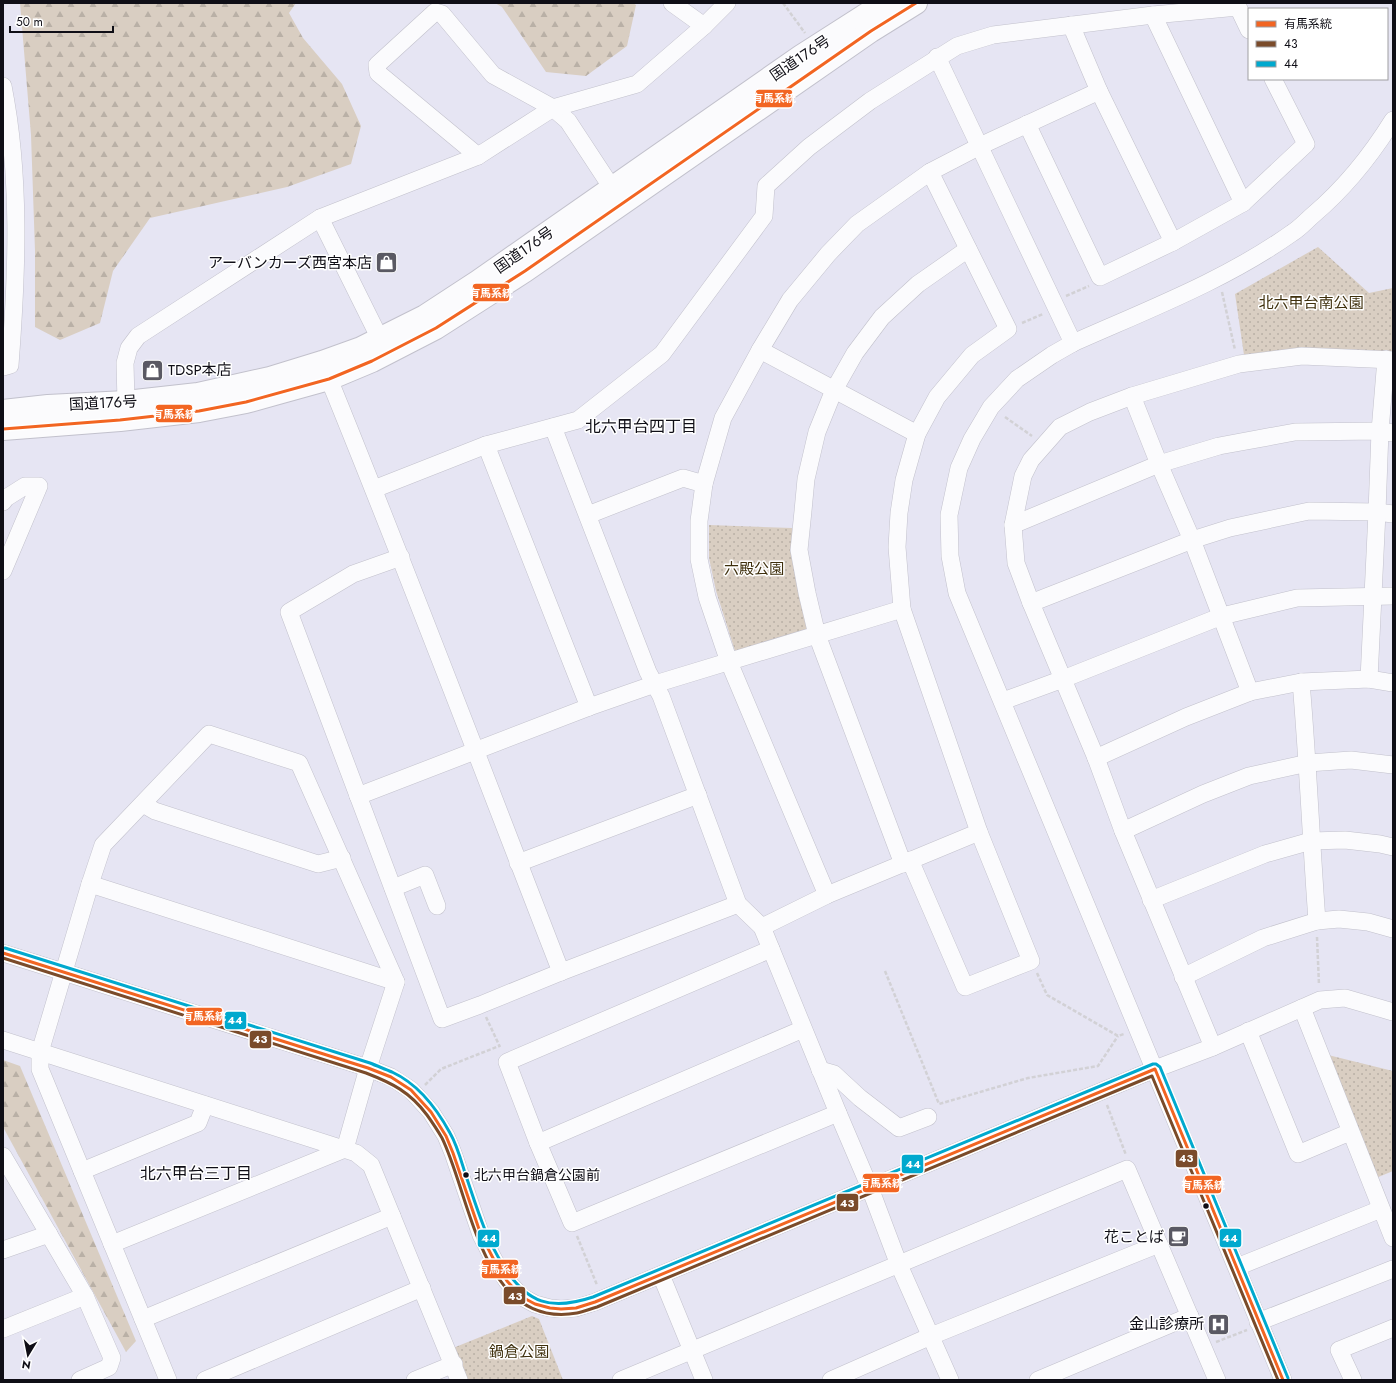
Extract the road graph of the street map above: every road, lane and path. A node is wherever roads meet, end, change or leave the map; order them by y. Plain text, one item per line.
1 (672, 3) edge
2 (727, 3) edge
3 (783, 3) edge
4 (884, 3) edge
5 (916, 3) edge
6 (1154, 15) junction
7 (1071, 25) junction
8 (704, 26) junction
9 (1248, 28) edge
10 (809, 39) dead end
11 (937, 57) junction
12 (1274, 80) edge
13 (3, 86) edge
14 (1099, 91) junction
15 (554, 108) junction
16 (1393, 120) edge
17 (1028, 124) junction
18 (980, 146) junction
19 (478, 156) junction
20 (930, 172) junction
21 (612, 188) junction
22 (1243, 203) junction
23 (320, 218) junction
24 (1173, 242) junction
25 (968, 248) junction
26 (1092, 284) dead end
27 (1221, 291) dead end
28 (1064, 297) dead end
29 (1043, 314) dead end
30 (1008, 330) junction
31 (380, 339) junction
32 (1073, 343) junction
33 (760, 350) junction
34 (1390, 359) edge
35 (1239, 364) junction
36 (3, 367) edge
37 (328, 378) junction
38 (834, 390) junction
39 (1132, 396) junction
40 (126, 402) junction
41 (3, 411) edge
42 (1005, 417) dead end
43 (553, 427) junction
44 (3, 429) edge
45 (1386, 432) edge
46 (917, 434) junction
47 (1044, 444) junction
48 (486, 445) junction
49 (1159, 464) junction
50 (704, 484) junction
51 (374, 489) junction
52 (3, 502) edge
53 (1385, 513) edge
54 (588, 515) junction
55 (1012, 525) junction
56 (1192, 540) junction
57 (401, 557) junction
58 (3, 571) edge
59 (1373, 596) junction
60 (1393, 596) edge
61 (1031, 603) junction
62 (902, 609) junction
63 (1222, 616) junction
64 (817, 635) junction
65 (729, 662) junction
66 (1063, 679) junction
67 (1369, 679) junction
68 (1301, 682) junction
69 (1393, 683) edge
70 (655, 684) junction
71 (1250, 692) junction
72 (1002, 701) junction
73 (589, 707) junction
74 (475, 750) junction
75 (1096, 758) junction
76 (1308, 763) junction
77 (1393, 764) edge
78 (698, 795) junction
79 (358, 796) junction
80 (143, 804) junction
81 (1123, 831) junction
82 (979, 832) junction
83 (1311, 841) junction
84 (1393, 847) edge
85 (342, 858) junction
86 (906, 862) junction
87 (518, 863) junction
88 (90, 884) junction
89 (393, 888) junction
90 (827, 895) junction
91 (1151, 900) junction
92 (738, 904) junction
93 (437, 906) dead end
94 (1316, 921) junction
95 (762, 927) junction
96 (1393, 929) edge
97 (771, 949) junction
98 (3, 953) edge
99 (1031, 961) junction
100 (885, 971) dead end
101 (561, 972) junction
102 (64, 973) junction
103 (1183, 977) junction
104 (396, 982) junction
105 (1320, 1000) junction
106 (480, 1005) junction
107 (1302, 1008) junction
108 (1393, 1012) edge
109 (803, 1029) junction
110 (1248, 1032) junction
111 (1124, 1034) dead end
112 (1118, 1036) junction
113 (3, 1040) edge
114 (499, 1046) junction
115 (1213, 1047) junction
116 (40, 1052) junction
117 (507, 1062) junction
118 (368, 1068) junction
119 (1154, 1069) junction
120 (820, 1070) junction
121 (424, 1087) dead end
122 (1105, 1101) dead end
123 (205, 1105) junction
124 (838, 1114) junction
125 (928, 1117) dead end
126 (1350, 1132) junction
127 (538, 1143) junction
128 (345, 1149) junction
129 (3, 1156) edge
130 (1127, 1169) junction
131 (82, 1171) junction
132 (870, 1188) junction
133 (1381, 1209) junction
134 (392, 1216) junction
135 (572, 1223) junction
136 (49, 1234) junction
137 (1393, 1238) edge
138 (112, 1244) junction
139 (1159, 1244) junction
140 (3, 1250) edge
141 (899, 1265) junction
142 (1237, 1267) junction
143 (1393, 1269) edge
144 (661, 1275) junction
145 (422, 1288) junction
146 (599, 1289) dead end
147 (86, 1296) junction
148 (1190, 1316) junction
149 (142, 1318) junction
150 (1253, 1326) junction
151 (1393, 1328) edge
152 (3, 1329) edge
153 (931, 1336) junction
154 (1203, 1347) junction
155 (692, 1350) junction
156 (456, 1372) edge
157 (80, 1380) edge
158 (168, 1380) edge
159 (205, 1380) edge
160 (415, 1380) edge
161 (621, 1380) edge
162 (704, 1380) edge
163 (831, 1380) edge
164 (950, 1380) edge
165 (1038, 1380) edge
166 (1216, 1380) edge
167 (1283, 1380) edge
168 (1353, 1380) edge

1 - 8 street
2 - 8 street
3 - 10 path
4 - 21 highway, 国道176号
5 - 37 highway, 国道176号
6 - 7 street
6 - 9 street
6 - 22 street
7 - 11 street
7 - 14 street
8 - 15 street
11 - 18 street
11 - 43 street
12 - 22 street
13 - 36 street
14 - 17 street
14 - 24 street
15 - 19 street
15 - 19 street
15 - 21 street
16 - 32 street
17 - 18 street
17 - 24 street
18 - 20 street
18 - 32 street
19 - 23 street
20 - 25 street
20 - 33 street
21 - 31 highway, 国道176号
22 - 24 street
23 - 31 street
23 - 40 street
25 - 30 street
25 - 38 street
26 - 28 path
27 - 35 path
29 - 30 path
30 - 46 street
31 - 40 highway, 国道176号
32 - 72 street
33 - 38 street
33 - 50 street
34 - 35 street
34 - 45 street
35 - 39 street
37 - 44 highway, 国道176号
37 - 51 street
38 - 46 street
38 - 64 street
39 - 47 street
39 - 49 street
40 - 41 highway, 国道176号
42 - 47 path
43 - 48 street
43 - 54 street
45 - 49 street
45 - 53 street
46 - 62 street
47 - 55 street
48 - 51 street
48 - 73 street
49 - 55 street
49 - 56 street
50 - 54 street
50 - 65 street
51 - 57 street
52 - 58 street
53 - 56 street
53 - 59 street
54 - 70 street
55 - 61 street
56 - 61 street
56 - 63 street
57 - 74 street
57 - 79 street
59 - 60 street
59 - 63 street
59 - 67 street
61 - 66 street
62 - 64 street
62 - 82 street
63 - 66 street
63 - 71 street
64 - 65 street
64 - 86 street
65 - 70 street
65 - 90 street
66 - 72 street
66 - 75 street
67 - 68 street
67 - 69 street
68 - 71 street
68 - 76 street
70 - 73 street
70 - 78 street
71 - 75 street
72 - 119 street
73 - 74 street
74 - 79 street
74 - 87 street
75 - 81 street
76 - 77 street
76 - 81 street
76 - 83 street
78 - 87 street
78 - 92 street
79 - 89 street
80 - 85 street
80 - 85 street
80 - 88 street
81 - 91 street
82 - 86 street
82 - 99 street
83 - 84 street
83 - 91 street
83 - 94 street
85 - 104 street
86 - 90 street
86 - 99 street
87 - 101 street
88 - 102 street
88 - 104 street
89 - 93 street
89 - 106 street
90 - 95 street
91 - 103 street
92 - 95 street
92 - 101 street
94 - 96 street
94 - 103 street
94 - 105 path
95 - 97 street
97 - 109 street
97 - 117 street
98 - 102 street
99 - 112 path
100 - 112 path
101 - 106 street
102 - 116 street
102 - 118 street
103 - 115 street
104 - 118 street
105 - 107 street
105 - 108 street
106 - 114 path
107 - 110 street
107 - 126 street
109 - 120 street
109 - 127 street
110 - 115 street
110 - 126 street
111 - 112 path
113 - 116 street
114 - 117 path
114 - 121 path
115 - 119 street
116 - 123 street
116 - 131 street
117 - 127 street
118 - 128 street
118 - 144 street
119 - 132 street
119 - 142 street
120 - 124 street
120 - 125 street
122 - 130 path
123 - 128 street
123 - 131 street
124 - 132 street
124 - 135 street
126 - 133 street
127 - 135 street
128 - 134 street
128 - 138 street
129 - 136 street
130 - 139 street
130 - 141 street
131 - 138 street
132 - 141 street
132 - 144 street
133 - 137 street
133 - 142 street
134 - 145 street
134 - 149 street
135 - 146 path
136 - 140 street
136 - 147 street
138 - 149 street
139 - 148 street
139 - 153 street
141 - 153 street
141 - 155 street
142 - 150 street
143 - 150 street
144 - 155 street
145 - 156 street
145 - 159 street
147 - 152 street
147 - 157 street
148 - 154 street
148 - 165 street
149 - 158 street
150 - 154 path
150 - 167 street
151 - 168 street
153 - 163 street
153 - 164 street
154 - 166 street
155 - 161 street
155 - 162 street
156 - 160 street

